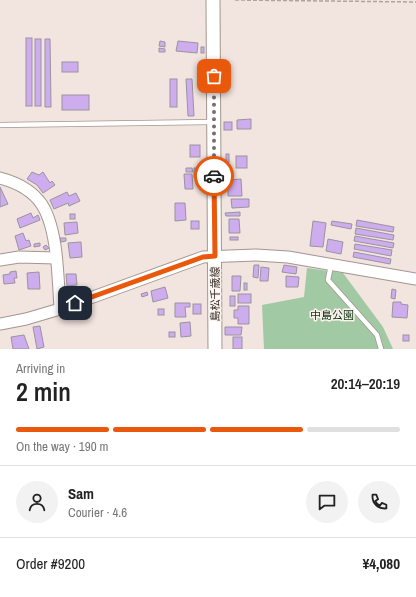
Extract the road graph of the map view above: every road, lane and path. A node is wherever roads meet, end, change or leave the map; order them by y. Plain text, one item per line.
1 (213, 0) edge
2 (235, 0) edge
3 (416, 2) edge
4 (214, 122) junction
5 (0, 125) edge
6 (0, 178) edge
7 (215, 256) junction
8 (56, 258) junction
9 (0, 260) edge
10 (331, 265) junction
11 (416, 279) edge
12 (60, 309) junction
13 (0, 324) edge
14 (215, 349) edge
15 (381, 349) edge

1 - 4 main road, 島松千歳線
2 - 3 path
4 - 5 lane
4 - 7 main road, 島松千歳線
6 - 8 street
7 - 10 street
7 - 12 street
7 - 14 main road, 島松千歳線
8 - 9 street
8 - 12 street
10 - 11 street
10 - 15 lane
12 - 13 street

